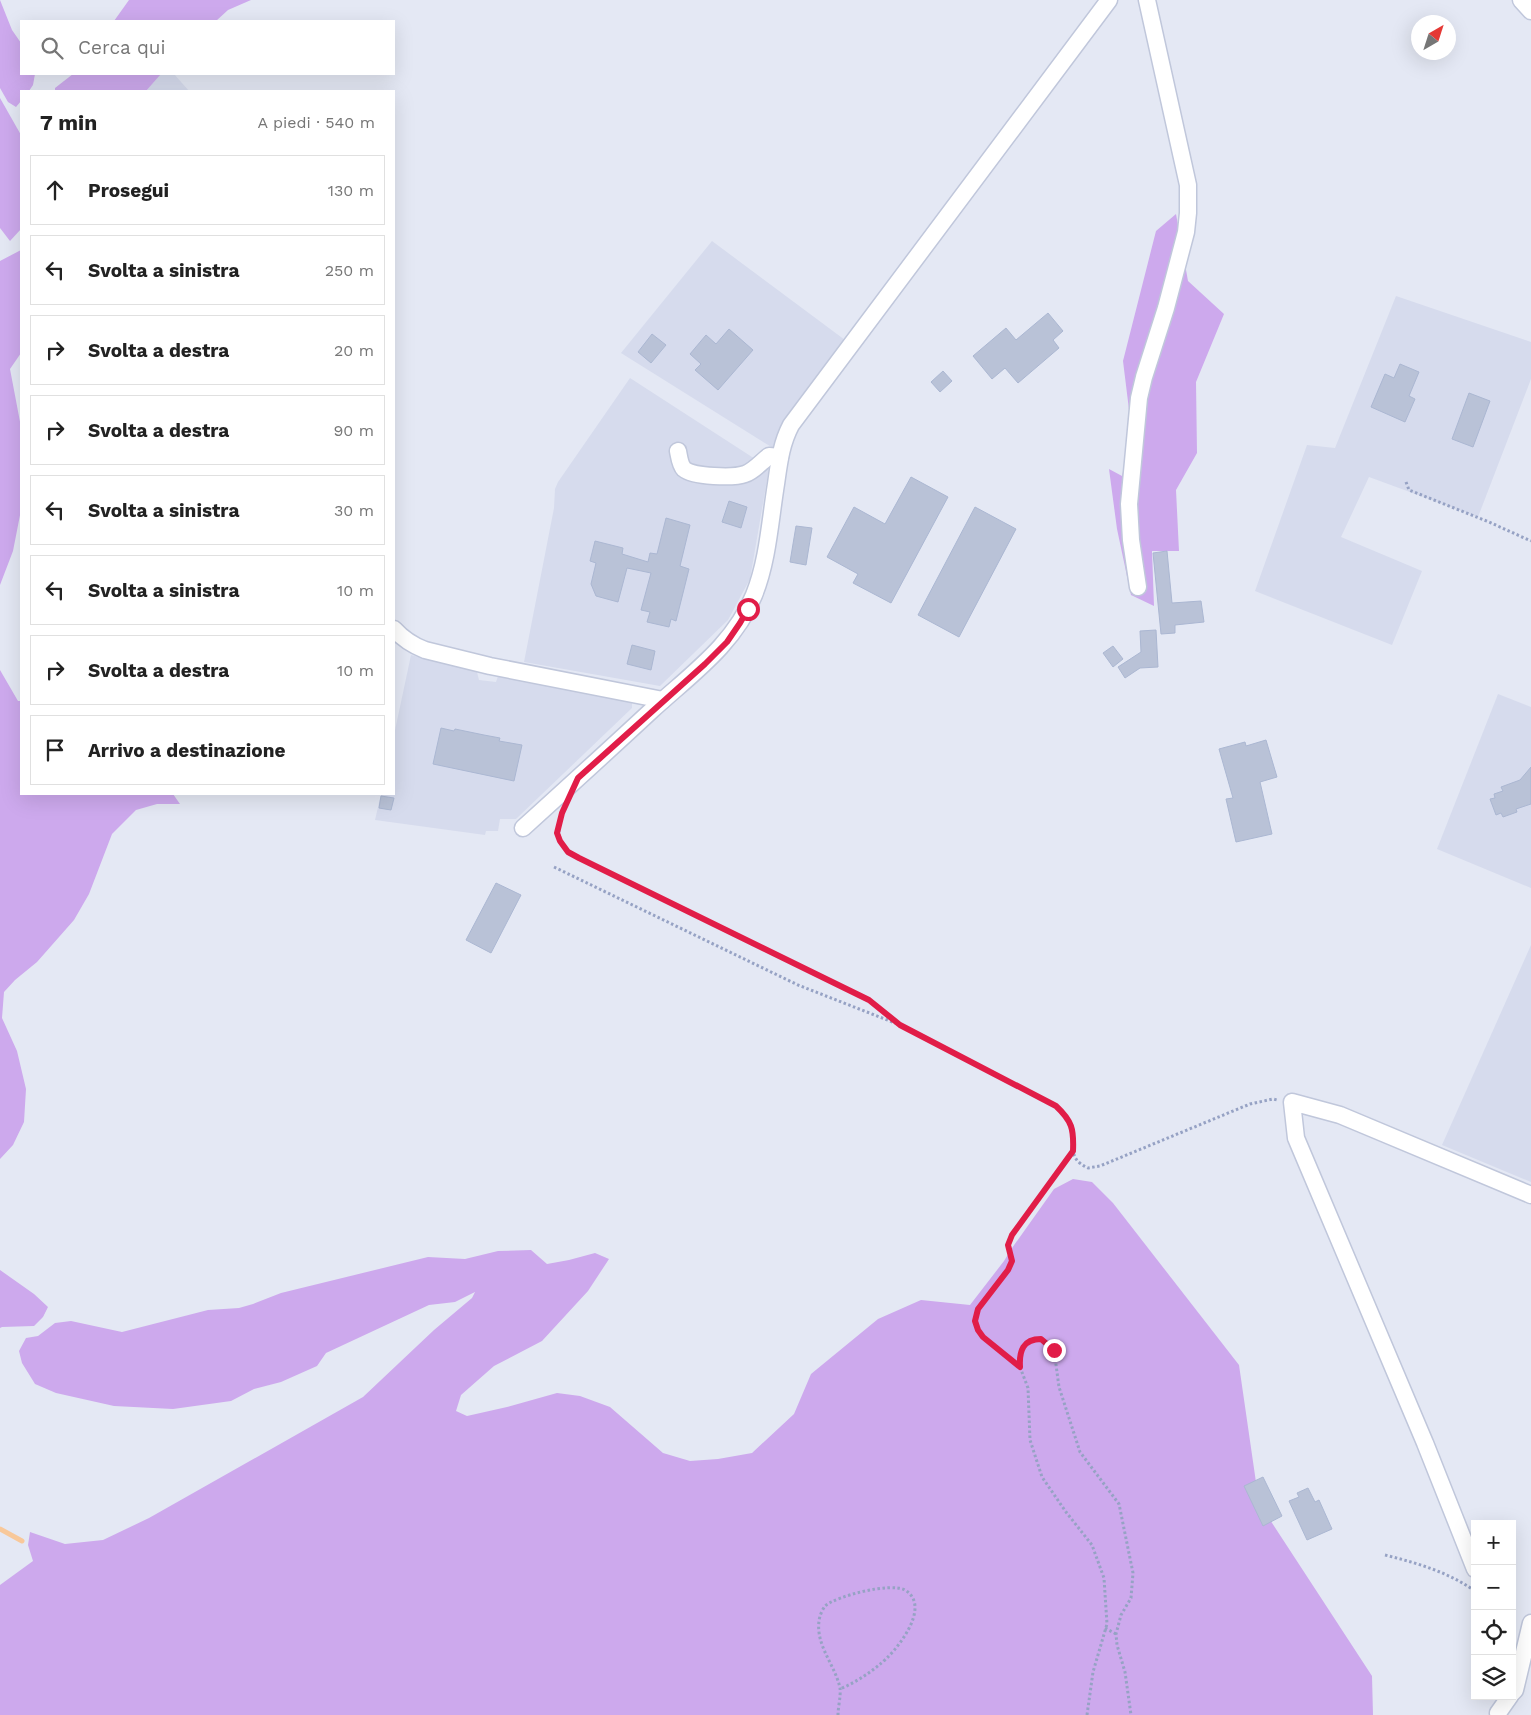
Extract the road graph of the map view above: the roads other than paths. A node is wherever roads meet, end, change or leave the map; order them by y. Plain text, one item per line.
1 (1109, 0) edge
2 (1147, 0) edge
3 (1521, 0) edge
4 (1531, 11) edge
5 (678, 451) dead end
6 (780, 457) junction
7 (1138, 587) dead end
8 (395, 630) edge
9 (663, 700) junction
10 (523, 828) dead end
11 (1531, 1195) edge
12 (1473, 1565) edge
13 (1531, 1623) edge
14 (1516, 1686) edge

1 - 6 street
2 - 7 street
3 - 4 street
5 - 6 street
6 - 9 street
8 - 9 street
9 - 10 street
11 - 12 street
13 - 14 street

